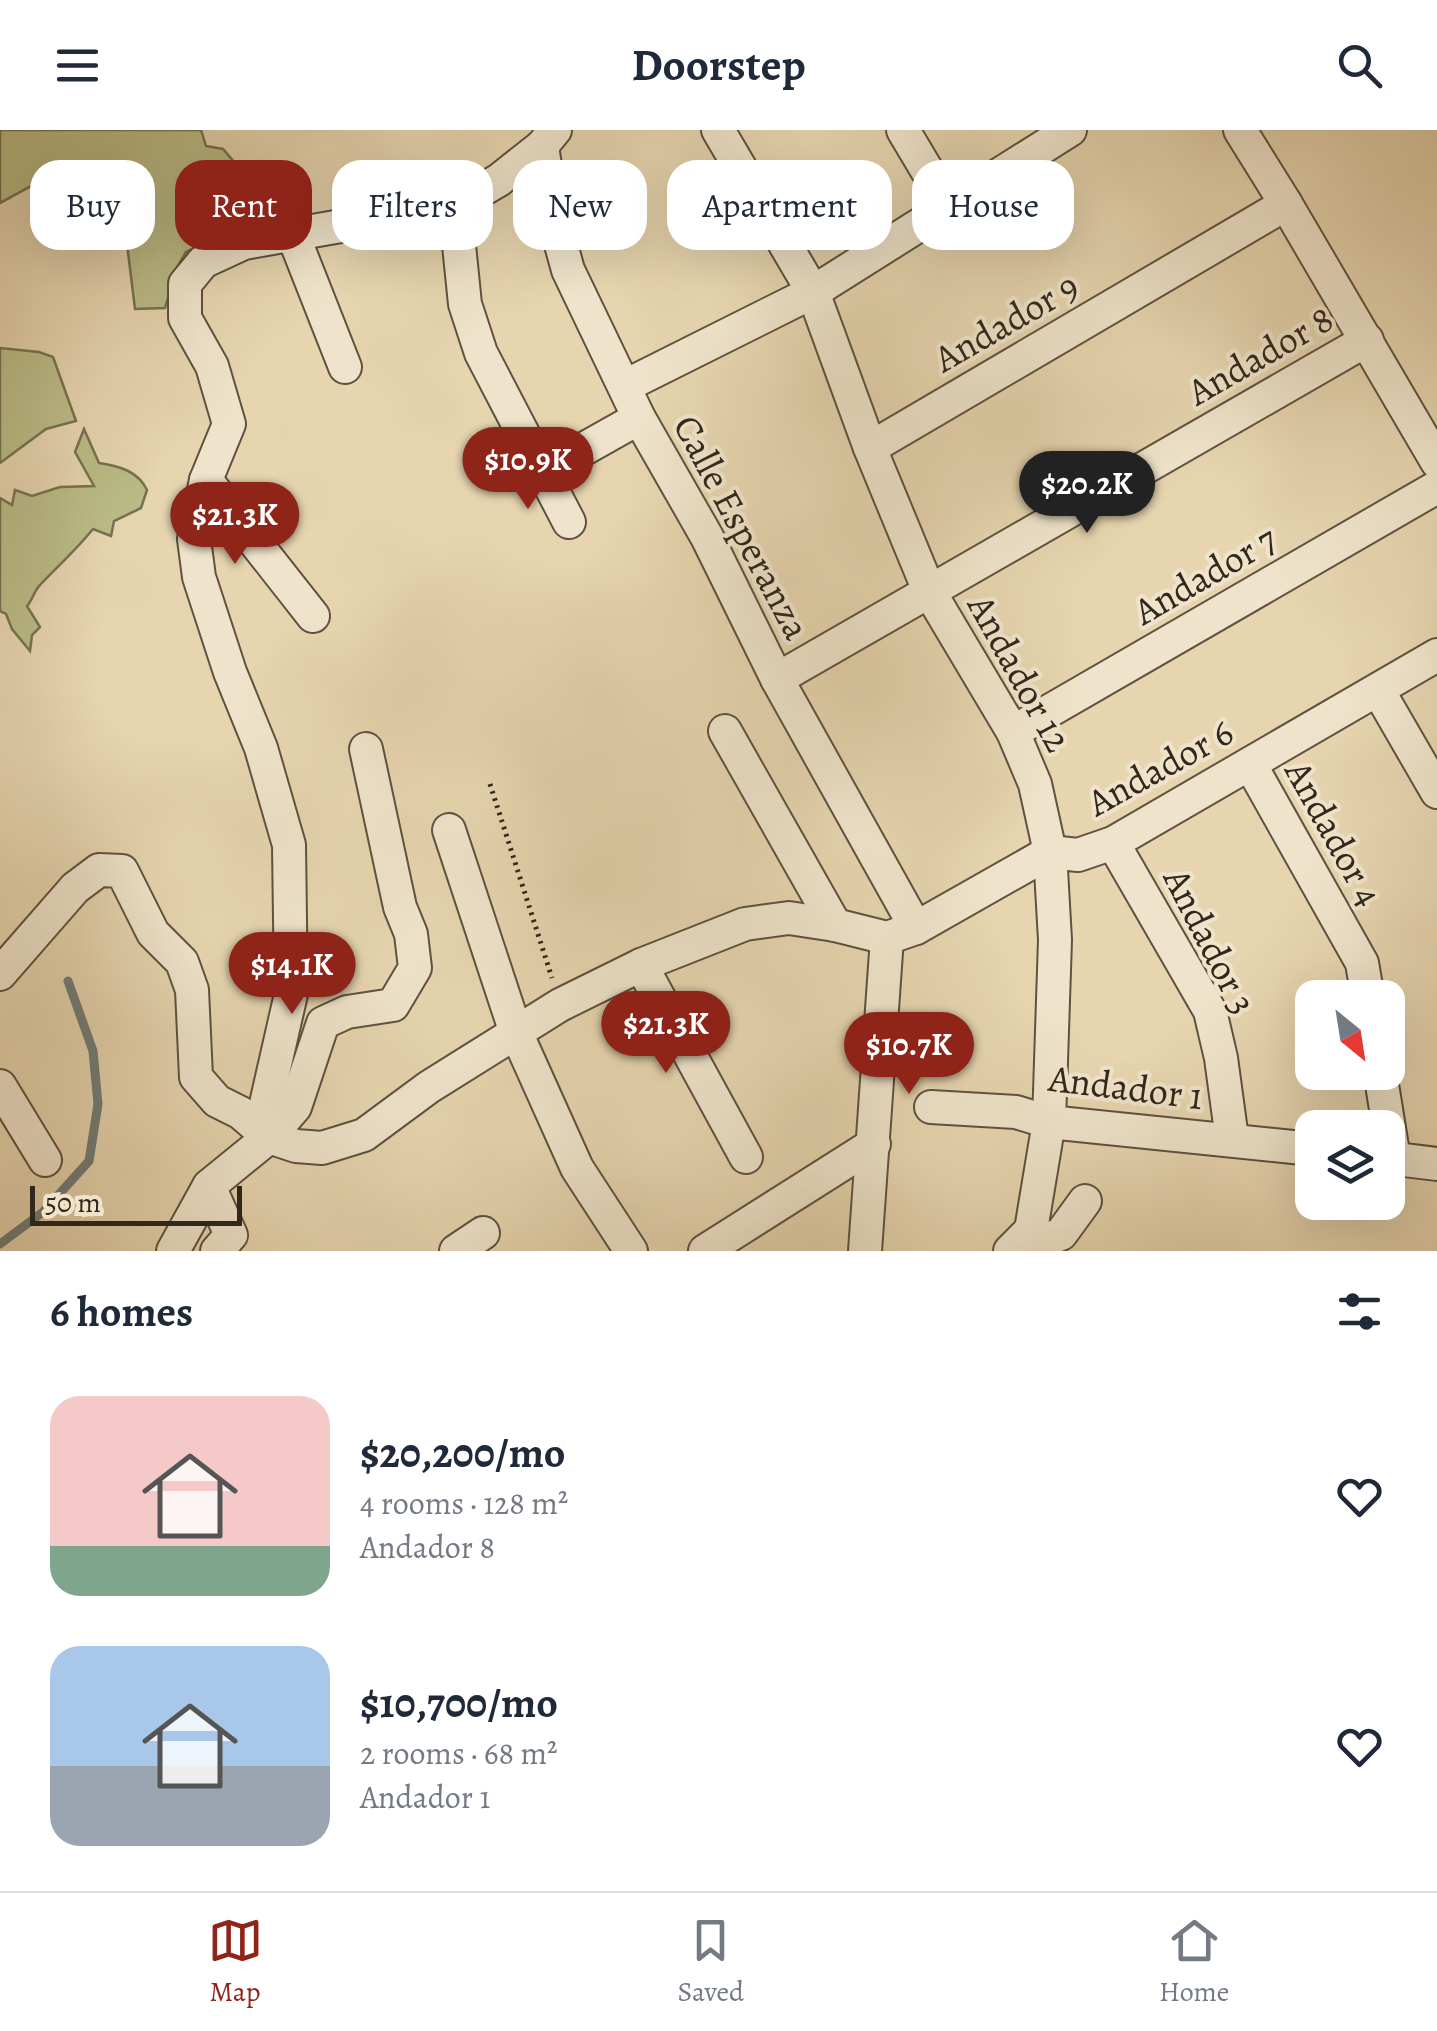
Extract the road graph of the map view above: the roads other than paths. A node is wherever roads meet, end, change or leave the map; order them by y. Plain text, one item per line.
1 (718, 130) edge
2 (904, 130) edge
3 (1070, 130) edge
4 (1240, 130) edge
5 (549, 138) edge
6 (922, 160) edge
7 (1024, 160) edge
8 (493, 183) edge
9 (1286, 204) junction
10 (912, 231) edge
11 (229, 250) edge
12 (299, 250) edge
13 (458, 250) edge
14 (813, 292) junction
15 (1367, 340) junction
16 (345, 368) dead end
17 (626, 386) junction
18 (639, 418) junction
19 (870, 448) junction
20 (1437, 462) edge
21 (543, 472) junction
22 (206, 480) junction
23 (1437, 487) edge
24 (569, 522) dead end
25 (929, 591) junction
26 (313, 616) dead end
27 (1437, 656) edge
28 (777, 679) junction
29 (1378, 690) junction
30 (725, 731) dead end
31 (1013, 732) junction
32 (366, 749) dead end
33 (1250, 764) junction
34 (1437, 792) edge
35 (449, 830) dead end
36 (1114, 843) junction
37 (1050, 852) junction
38 (835, 925) junction
39 (901, 933) junction
40 (641, 965) junction
41 (0, 974) edge
42 (1365, 980) edge
43 (515, 1030) junction
44 (0, 1086) edge
45 (931, 1107) dead end
46 (1049, 1122) junction
47 (269, 1137) junction
48 (1232, 1139) junction
49 (874, 1144) junction
50 (1295, 1147) edge
51 (746, 1157) dead end
52 (45, 1160) dead end
53 (1405, 1160) edge
54 (1437, 1164) edge
55 (210, 1186) junction
56 (1085, 1201) dead end
57 (174, 1251) edge
58 (217, 1251) edge
59 (631, 1251) edge
60 (704, 1251) edge
61 (865, 1251) edge
62 (1010, 1251) edge
63 (1019, 1251) edge

1 - 14 street, Andador 12
2 - 6 street
3 - 7 street
4 - 9 street
5 - 8 street
5 - 17 street, Calle Esperanza
9 - 15 street
9 - 19 street, Andador 9
10 - 14 street
11 - 22 street
12 - 16 street
13 - 21 street
14 - 17 street
14 - 19 street, Andador 12
15 - 20 street
15 - 25 street, Andador 8
17 - 18 street, Calle Esperanza
18 - 21 street
18 - 28 street, Calle Esperanza
19 - 25 street, Andador 12
21 - 24 street
22 - 26 street
22 - 47 street
23 - 31 street, Andador 7
25 - 28 street, Andador 8
25 - 31 street, Andador 12
27 - 29 street, Andador 6
28 - 39 street, Calle Esperanza
29 - 33 street, Andador 6
29 - 34 street
30 - 38 street
31 - 37 street, Andador 12
32 - 47 street
33 - 36 street, Andador 6
33 - 42 street, Andador 4
35 - 43 street
36 - 37 street, Andador 6
36 - 48 street, Andador 3
37 - 39 street, Andador 6
37 - 46 street, Andador 12
38 - 39 street
38 - 40 street
39 - 49 street
40 - 43 street
40 - 51 street
41 - 47 street
43 - 47 street
43 - 59 street
44 - 52 street
45 - 46 street, Andador 1
46 - 48 street, Andador 1
46 - 62 street
47 - 55 street
48 - 50 street, Andador 1
49 - 60 street
49 - 61 street
53 - 54 street
55 - 57 street
55 - 58 street
56 - 63 street

